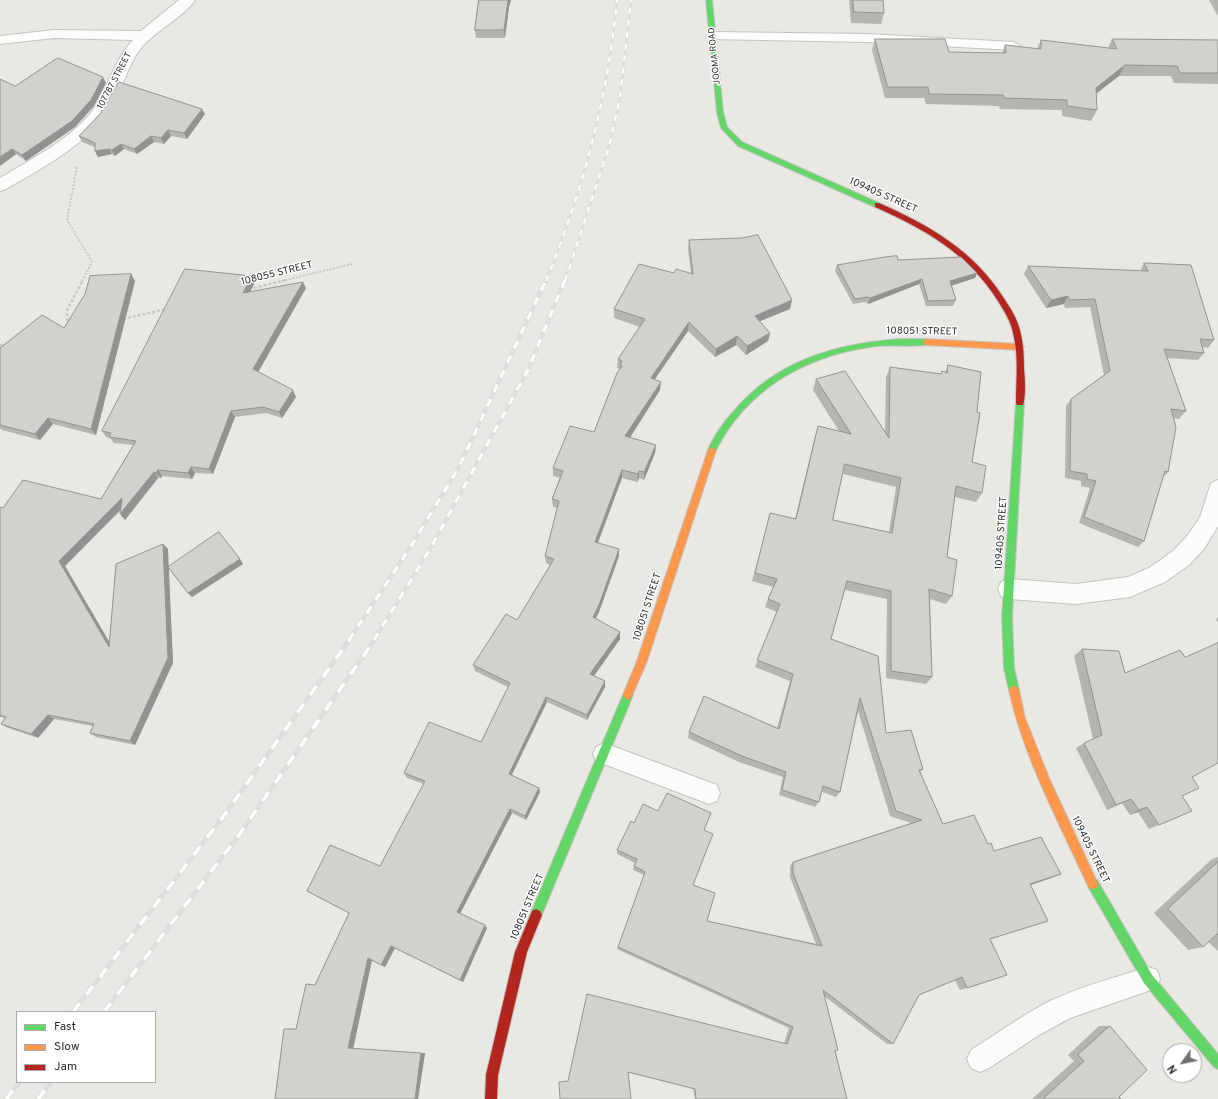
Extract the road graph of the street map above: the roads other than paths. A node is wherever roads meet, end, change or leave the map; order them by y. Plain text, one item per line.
1 (188, 0) edge
2 (709, 0) edge
3 (145, 36) junction
4 (713, 36) junction
5 (0, 40) edge
6 (1014, 46) edge
7 (720, 112) joint
8 (0, 185) edge
9 (1020, 347) junction
10 (1218, 489) edge
11 (1009, 588) junction
12 (604, 754) junction
13 (709, 793) dead end
14 (1148, 979) junction
15 (980, 1059) dead end
16 (1218, 1063) edge
17 (492, 1099) edge

1 - 3 street, 107787 STREET
2 - 4 street, JOOMA ROAD
3 - 5 street
3 - 8 street, 107787 STREET
4 - 6 lane
4 - 7 street, JOOMA ROAD
7 - 9 street, 109405 STREET
9 - 11 street, 109405 STREET
9 - 12 street, 108051 STREET
10 - 11 street
11 - 14 street, 109405 STREET
12 - 13 lane
12 - 17 street, 108051 STREET
14 - 15 lane
14 - 16 street, 109405 STREET

